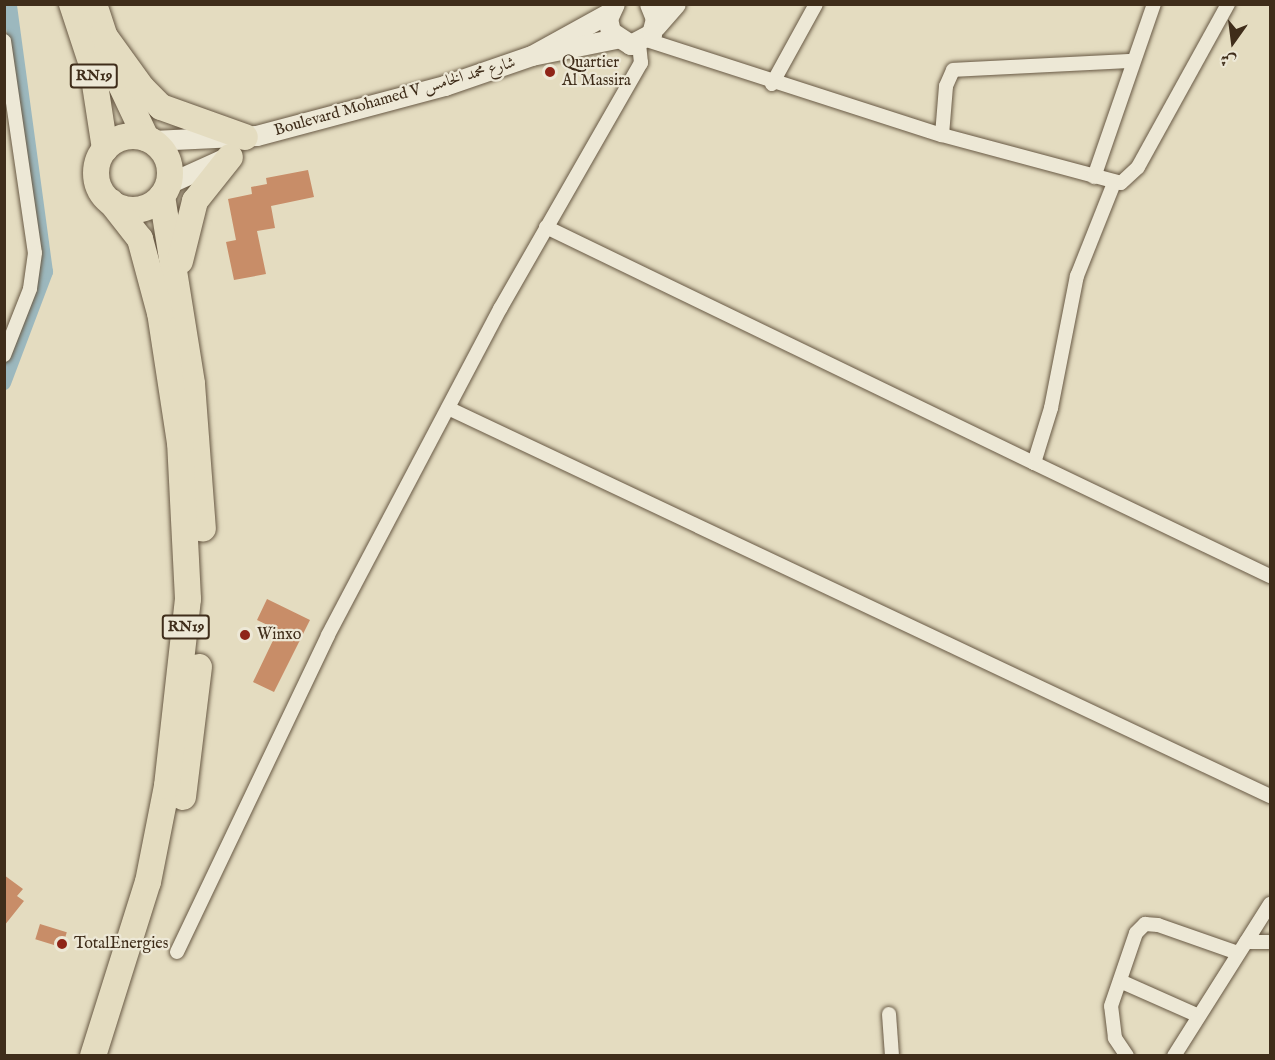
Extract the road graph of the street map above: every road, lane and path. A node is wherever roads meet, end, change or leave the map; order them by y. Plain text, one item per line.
1 (72, 4) edge
2 (94, 4) edge
3 (650, 4) edge
4 (676, 4) edge
5 (816, 4) edge
6 (1154, 4) edge
7 (1228, 4) edge
8 (612, 9) edge
9 (104, 34) junction
10 (647, 37) junction
11 (616, 39) junction
12 (4, 41) edge
13 (532, 56) junction
14 (1132, 61) junction
15 (772, 84) junction
16 (942, 135) junction
17 (150, 140) junction
18 (244, 143) junction
19 (105, 149) junction
20 (1094, 177) junction
21 (1114, 183) junction
22 (166, 190) junction
23 (111, 202) junction
24 (546, 227) junction
25 (177, 282) junction
26 (4, 355) edge
27 (450, 409) junction
28 (1034, 464) junction
29 (1270, 576) edge
30 (1270, 796) edge
31 (1270, 904) edge
32 (1270, 942) edge
33 (1242, 947) junction
34 (177, 952) dead end
35 (1120, 981) junction
36 (890, 1014) dead end
37 (1199, 1016) junction
38 (93, 1056) edge
39 (110, 1056) edge
40 (892, 1056) edge
41 (1127, 1056) edge
42 (1174, 1056) edge

1 - 19 highway, RN19
2 - 9 highway, RN19
3 - 10 street
4 - 10 street
5 - 15 street
6 - 14 street
7 - 21 street
8 - 11 street
8 - 13 street, Boulevard Mohamed V شارع محمد الخامس
9 - 17 highway, RN19
9 - 18 highway
10 - 11 street
10 - 15 street
10 - 24 street
11 - 13 street, Boulevard Mohamed V شارع محمد الخامس
12 - 26 street
13 - 18 street, Boulevard Mohamed V شارع محمد الخامس
14 - 16 street
14 - 20 street
15 - 16 street
16 - 20 street
17 - 18 street
17 - 19 highway
17 - 22 highway, RN19
18 - 22 street
18 - 25 highway
19 - 23 highway, RN19
20 - 21 street
21 - 28 street
22 - 23 highway
22 - 25 highway, RN19
23 - 38 highway, RN19
24 - 27 street
24 - 28 street
25 - 39 highway, RN19
27 - 30 street
27 - 34 street
28 - 29 street
31 - 33 street
32 - 33 street
33 - 35 street
33 - 37 street
35 - 37 street
35 - 41 street
36 - 40 street
37 - 42 street

